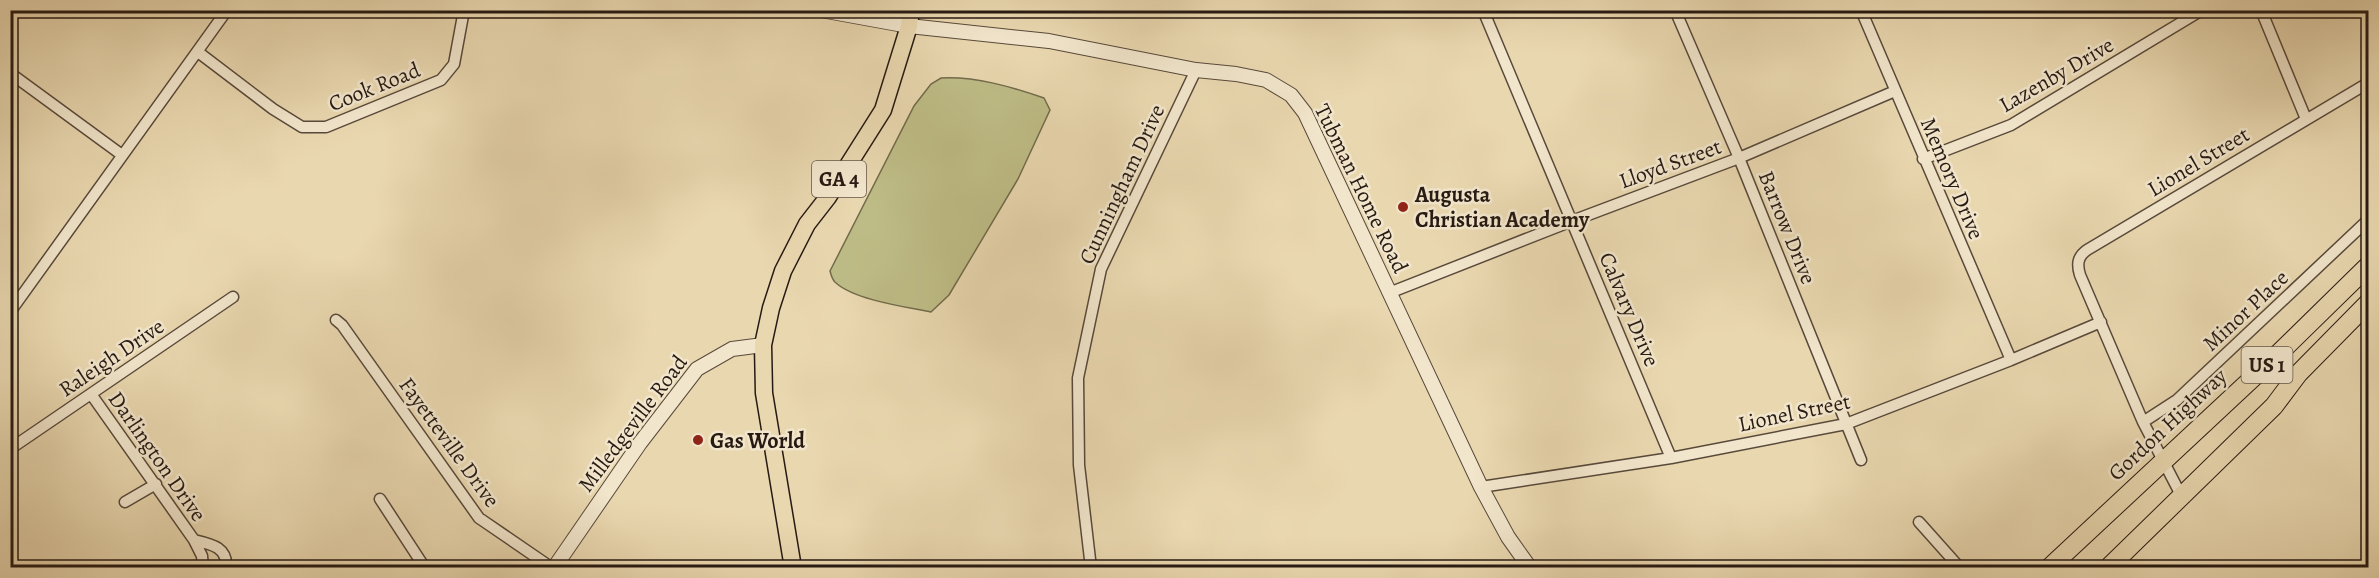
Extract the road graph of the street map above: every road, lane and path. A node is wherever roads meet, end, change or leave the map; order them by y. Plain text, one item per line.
1 (227, 10) edge
2 (464, 10) edge
3 (821, 10) edge
4 (1483, 10) edge
5 (1675, 10) edge
6 (1861, 10) edge
7 (2202, 10) edge
8 (2261, 10) edge
9 (910, 18) edge
10 (198, 52) junction
11 (1196, 70) junction
12 (10, 74) edge
13 (2368, 83) edge
14 (1895, 91) junction
15 (2306, 119) junction
16 (122, 155) junction
17 (1739, 158) junction
18 (1923, 159) junction
19 (1572, 220) junction
20 (2368, 220) edge
21 (2368, 266) edge
22 (1389, 293) junction
23 (233, 297) dead end
24 (2368, 303) edge
25 (10, 312) edge
26 (2368, 315) edge
27 (336, 320) dead end
28 (2101, 322) junction
29 (763, 345) junction
30 (2011, 360) junction
31 (91, 394) junction
32 (2274, 406) junction
33 (2143, 422) junction
34 (1846, 424) junction
35 (10, 449) edge
36 (1671, 458) junction
37 (1861, 460) dead end
38 (2162, 461) junction
39 (156, 484) junction
40 (1481, 487) junction
41 (2182, 497) junction
42 (380, 498) dead end
43 (125, 502) dead end
44 (1919, 522) dead end
45 (194, 540) junction
46 (203, 567) edge
47 (226, 567) edge
48 (425, 567) edge
49 (553, 567) edge
50 (793, 567) edge
51 (1091, 567) edge
52 (1530, 567) edge
53 (1960, 567) edge
54 (2049, 567) edge
55 (2108, 567) edge

1 - 10 street
2 - 10 street, Cook Road
3 - 9 street, Tubman Home Road
4 - 19 street, Calvary Drive
5 - 17 street, Barrow Drive
6 - 14 street, Memory Drive
7 - 18 street, Lazenby Drive
8 - 15 street
9 - 11 street, Tubman Home Road
9 - 29 main road, GA 4
10 - 16 street
11 - 22 street, Tubman Home Road
11 - 51 street, Cunningham Drive
12 - 16 street
13 - 15 street, Lionel Street
14 - 17 street, Lloyd Street
14 - 18 street, Memory Drive
15 - 28 street, Lionel Street
16 - 25 street
17 - 19 street, Lloyd Street
17 - 34 street, Barrow Drive
18 - 30 street, Memory Drive
19 - 22 street, Lloyd Street
19 - 36 street, Calvary Drive
20 - 33 street, Minor Place
21 - 38 highway, Gordon Highway / US 1
22 - 40 street, Tubman Home Road
23 - 31 street, Raleigh Drive
24 - 32 highway, US 1
26 - 32 highway
27 - 49 street, Fayetteville Drive
28 - 30 street, Lionel Street
28 - 33 street, Lionel Street
29 - 49 street, Milledgeville Road
29 - 50 main road, GA 4
30 - 34 street, Lionel Street
31 - 35 street, Raleigh Drive
31 - 39 street, Darlington Drive
32 - 41 highway, US 1
33 - 38 street, Lionel Street
34 - 36 street, Lionel Street
34 - 37 street, Barrow Drive
36 - 40 street, Lionel Street
38 - 41 street, Lionel Street
38 - 54 highway, Gordon Highway / US 1
39 - 43 street
39 - 45 street, Darlington Drive
40 - 52 street, Tubman Home Road
41 - 55 highway, US 1
42 - 48 street
44 - 53 street
45 - 46 street, Darlington Drive
45 - 47 street, Darlington Drive

